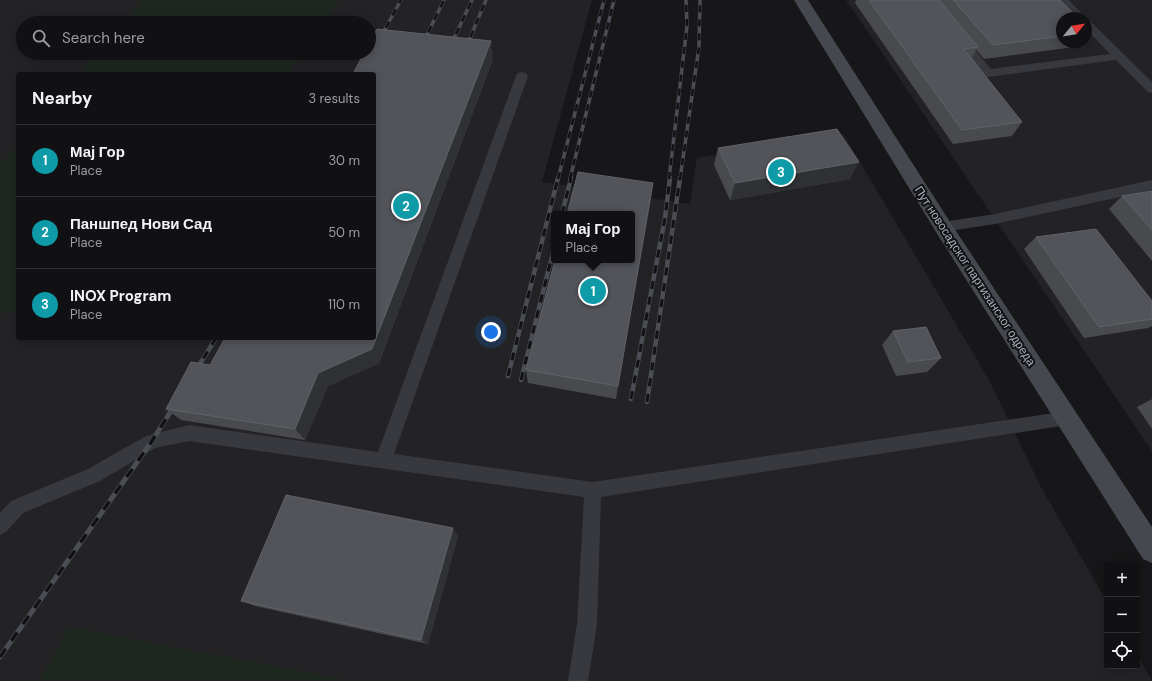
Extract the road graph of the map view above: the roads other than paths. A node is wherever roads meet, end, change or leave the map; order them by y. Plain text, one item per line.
1 (801, 0) edge
2 (1063, 0) edge
3 (1075, 12) edge
4 (1092, 29) edge
5 (952, 30) edge
6 (1118, 56) junction
7 (522, 76) dead end
8 (1152, 89) edge
9 (1152, 185) edge
10 (943, 227) junction
11 (1066, 418) junction
12 (383, 461) junction
13 (593, 490) junction
14 (0, 526) edge
15 (1152, 550) edge
16 (578, 681) edge

1 - 10 street, Пут новосадског партизанског одреда
2 - 3 lane
4 - 6 lane
5 - 6 lane
6 - 8 lane
7 - 12 lane
9 - 10 lane
10 - 11 street, Пут новосадског партизанског одреда
11 - 13 lane
11 - 15 street, Пут новосадског партизанског одреда
12 - 13 lane
12 - 14 lane
13 - 16 lane

